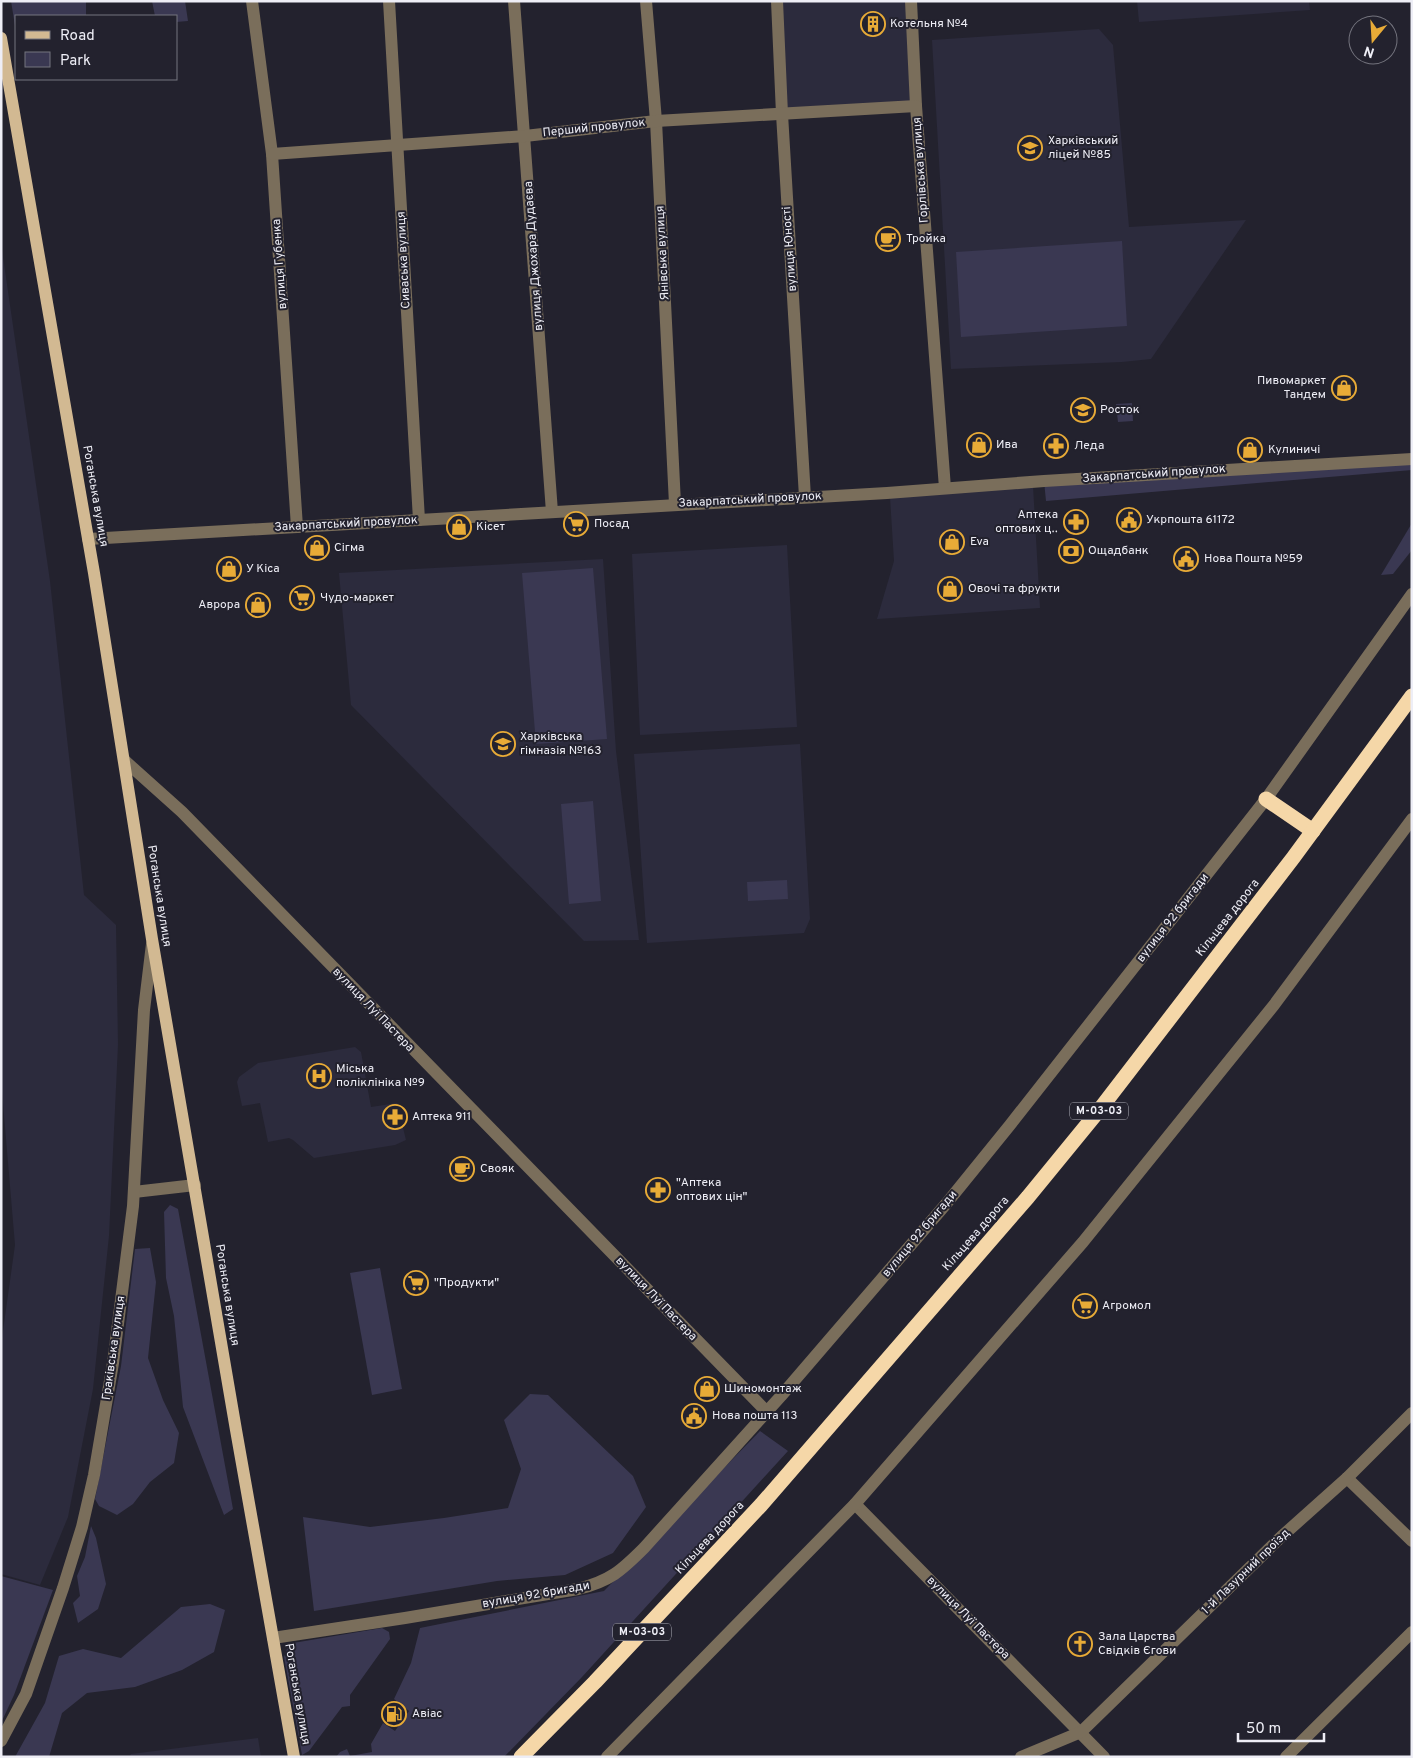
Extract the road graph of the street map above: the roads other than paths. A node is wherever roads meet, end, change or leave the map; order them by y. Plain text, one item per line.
1 (252, 1) edge
2 (389, 1) edge
3 (514, 1) edge
4 (646, 1) edge
5 (777, 1) edge
6 (911, 1) edge
7 (1, 38) edge
8 (916, 106) junction
9 (782, 114) junction
10 (656, 121) junction
11 (525, 136) junction
12 (398, 145) junction
13 (272, 154) junction
14 (1412, 458) edge
15 (945, 488) junction
16 (805, 496) junction
17 (675, 504) junction
18 (552, 512) junction
19 (419, 520) junction
20 (298, 527) junction
21 (88, 539) junction
22 (1412, 594) edge
23 (1412, 696) edge
24 (124, 760) junction
25 (1266, 799) junction
26 (1412, 819) edge
27 (1313, 831) junction
28 (152, 939) junction
29 (195, 1185) junction
30 (134, 1192) junction
31 (767, 1412) junction
32 (1412, 1413) edge
33 (1347, 1478) junction
34 (855, 1504) junction
35 (1412, 1541) edge
36 (1412, 1632) edge
37 (273, 1638) junction
38 (1081, 1732) junction
39 (1, 1741) edge
40 (294, 1757) edge
41 (522, 1757) edge
42 (607, 1757) edge
43 (1021, 1757) edge
44 (1104, 1757) edge
45 (1286, 1757) edge

1 - 13 street, вулиця Губенка
2 - 12 street, Сиваська вулиця
3 - 11 street, вулиця Джохара Дудаєва
4 - 10 street, Янівська вулиця
5 - 9 street, вулиця Юності
6 - 8 street, Горлівська вулиця
7 - 21 main road, Роганська вулиця
8 - 9 street, Перший провулок
8 - 15 street, Горлівська вулиця
9 - 10 street, Перший провулок
9 - 16 street, вулиця Юності
10 - 11 street, Перший провулок
10 - 17 street, Янівська вулиця
11 - 12 street, Перший провулок
11 - 18 street, вулиця Джохара Дудаєва
12 - 13 street, Перший провулок
12 - 19 street, Сиваська вулиця
13 - 20 street, вулиця Губенка
14 - 15 street, Закарпатський провулок
15 - 16 street, Закарпатський провулок
16 - 17 street, Закарпатський провулок
17 - 18 street, Закарпатський провулок
18 - 19 street, Закарпатський провулок
19 - 20 street, Закарпатський провулок
20 - 21 street, Закарпатський провулок
21 - 24 main road, Роганська вулиця
22 - 25 street, вулиця 92 бригади
23 - 27 highway, Кільцева дорога / М-03-03
24 - 28 main road, Роганська вулиця
24 - 31 street, вулиця Луї Пастера
25 - 27 highway
25 - 31 street, вулиця 92 бригади
26 - 34 street
27 - 41 highway, Кільцева дорога / М-03-03
28 - 29 main road, Роганська вулиця
28 - 30 street, Граківська вулиця
29 - 30 street
29 - 37 main road, Роганська вулиця
30 - 39 street, Граківська вулиця
31 - 37 street, вулиця 92 бригади
32 - 33 street, 1-й Лазурний проїзд
33 - 35 street
33 - 38 street, 1-й Лазурний проїзд
34 - 38 street, вулиця Луї Пастера
34 - 42 street
36 - 45 street
37 - 40 main road, Роганська вулиця
38 - 43 street
38 - 44 street, вулиця Луї Пастера

